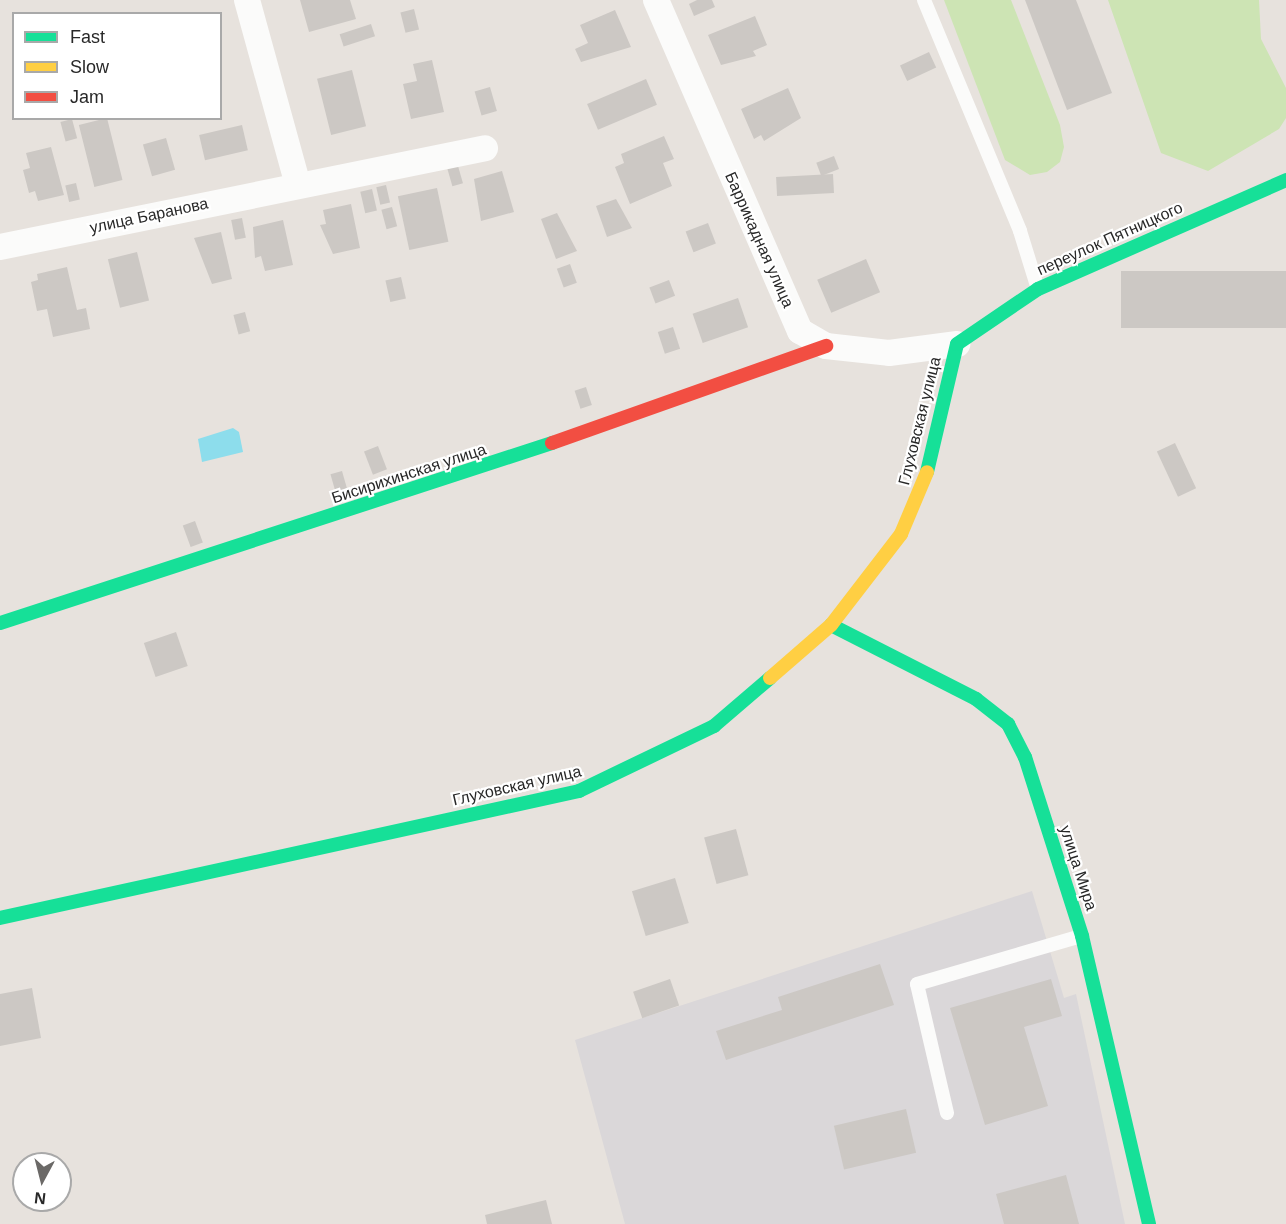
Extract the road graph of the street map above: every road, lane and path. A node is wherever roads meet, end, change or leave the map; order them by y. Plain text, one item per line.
1 (247, 0) edge
2 (656, 0) edge
3 (924, 0) edge
4 (485, 148) dead end
5 (1286, 180) edge
6 (298, 185) junction
7 (0, 247) edge
8 (1038, 289) junction
9 (957, 344) junction
10 (826, 346) junction
11 (0, 623) edge
12 (831, 625) junction
13 (0, 918) edge
14 (1082, 936) junction
15 (947, 1113) dead end
16 (1149, 1224) edge

1 - 6 street
2 - 10 street, Баррикадная улица
3 - 8 lane
4 - 6 street, улица Баранова
5 - 8 street, переулок Пятницкого
6 - 7 street, улица Баранова
8 - 9 street, переулок Пятницкого
9 - 10 street, Баррикадная улица
9 - 12 street, Глуховская улица
10 - 11 street, Бисирихинская улица
12 - 13 street, Глуховская улица
12 - 14 street, улица Мира
14 - 15 lane
14 - 16 street, улица Мира

